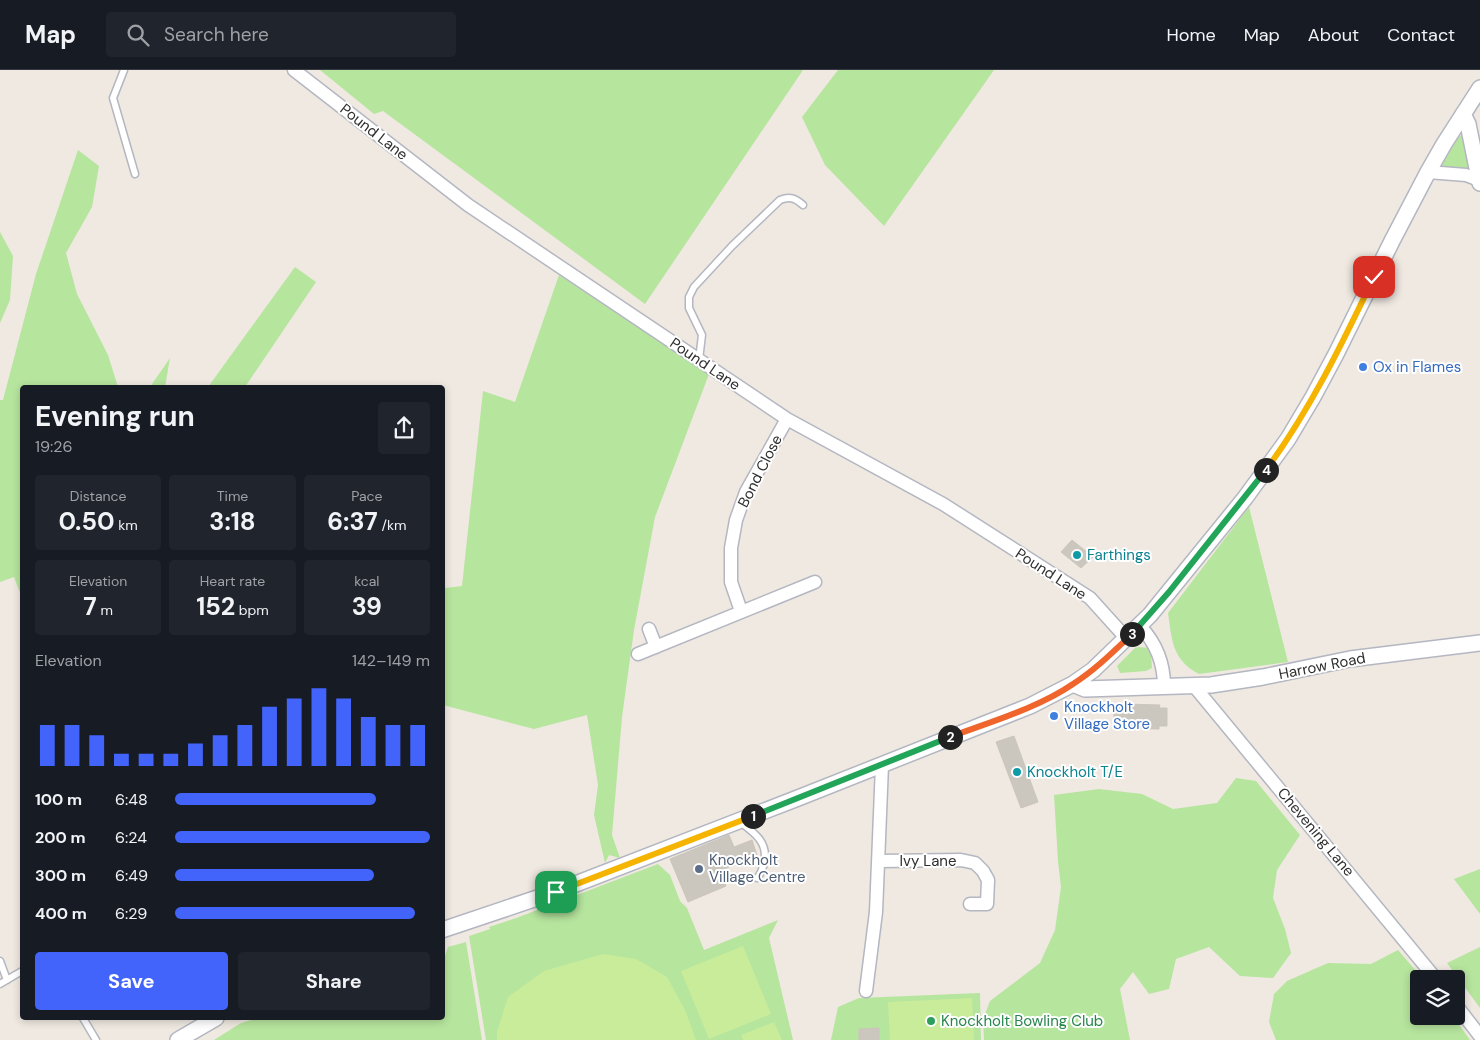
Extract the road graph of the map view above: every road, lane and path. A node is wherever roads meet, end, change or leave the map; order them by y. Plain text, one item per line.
1 (124, 70) edge
2 (294, 70) edge
3 (1480, 88) edge
4 (1463, 114) junction
5 (1428, 172) junction
6 (135, 174) dead end
7 (1480, 182) edge
8 (803, 205) dead end
9 (699, 360) junction
10 (787, 419) junction
11 (808, 588) dead end
12 (741, 611) junction
13 (1140, 626) junction
14 (649, 629) dead end
15 (1126, 639) junction
16 (1480, 643) edge
17 (656, 647) junction
18 (638, 654) dead end
19 (1073, 684) junction
20 (1164, 686) junction
21 (1194, 686) junction
22 (882, 764) junction
23 (739, 821) junction
24 (879, 861) junction
25 (758, 878) dead end
26 (970, 904) dead end
27 (445, 929) edge
28 (0, 961) edge
29 (1429, 970) edge
30 (20, 972) edge
31 (3, 982) edge
32 (866, 991) dead end
33 (1465, 1017) edge
34 (84, 1020) edge
35 (213, 1020) edge
36 (1480, 1036) edge
37 (96, 1040) edge
38 (178, 1040) edge

1 - 6 lane
2 - 9 street, Pound Lane
3 - 4 street
4 - 5 street
4 - 7 street
5 - 7 street
5 - 13 street
8 - 9 lane
9 - 10 street, Pound Lane
10 - 12 street, Bond Close
10 - 15 street, Pound Lane
11 - 12 street
12 - 17 street
13 - 15 street
13 - 20 street
14 - 17 street
15 - 19 street
16 - 21 street, Harrow Road
17 - 18 street
19 - 20 street, Harrow Road
19 - 22 street
20 - 21 street, Harrow Road
21 - 29 street, Chevening Lane
22 - 23 street
22 - 24 street, Ivy Lane
23 - 25 lane
23 - 27 street
24 - 26 street, Ivy Lane
24 - 32 street, Ivy Lane
28 - 31 lane
30 - 31 lane
33 - 36 street
34 - 37 lane
35 - 38 street

